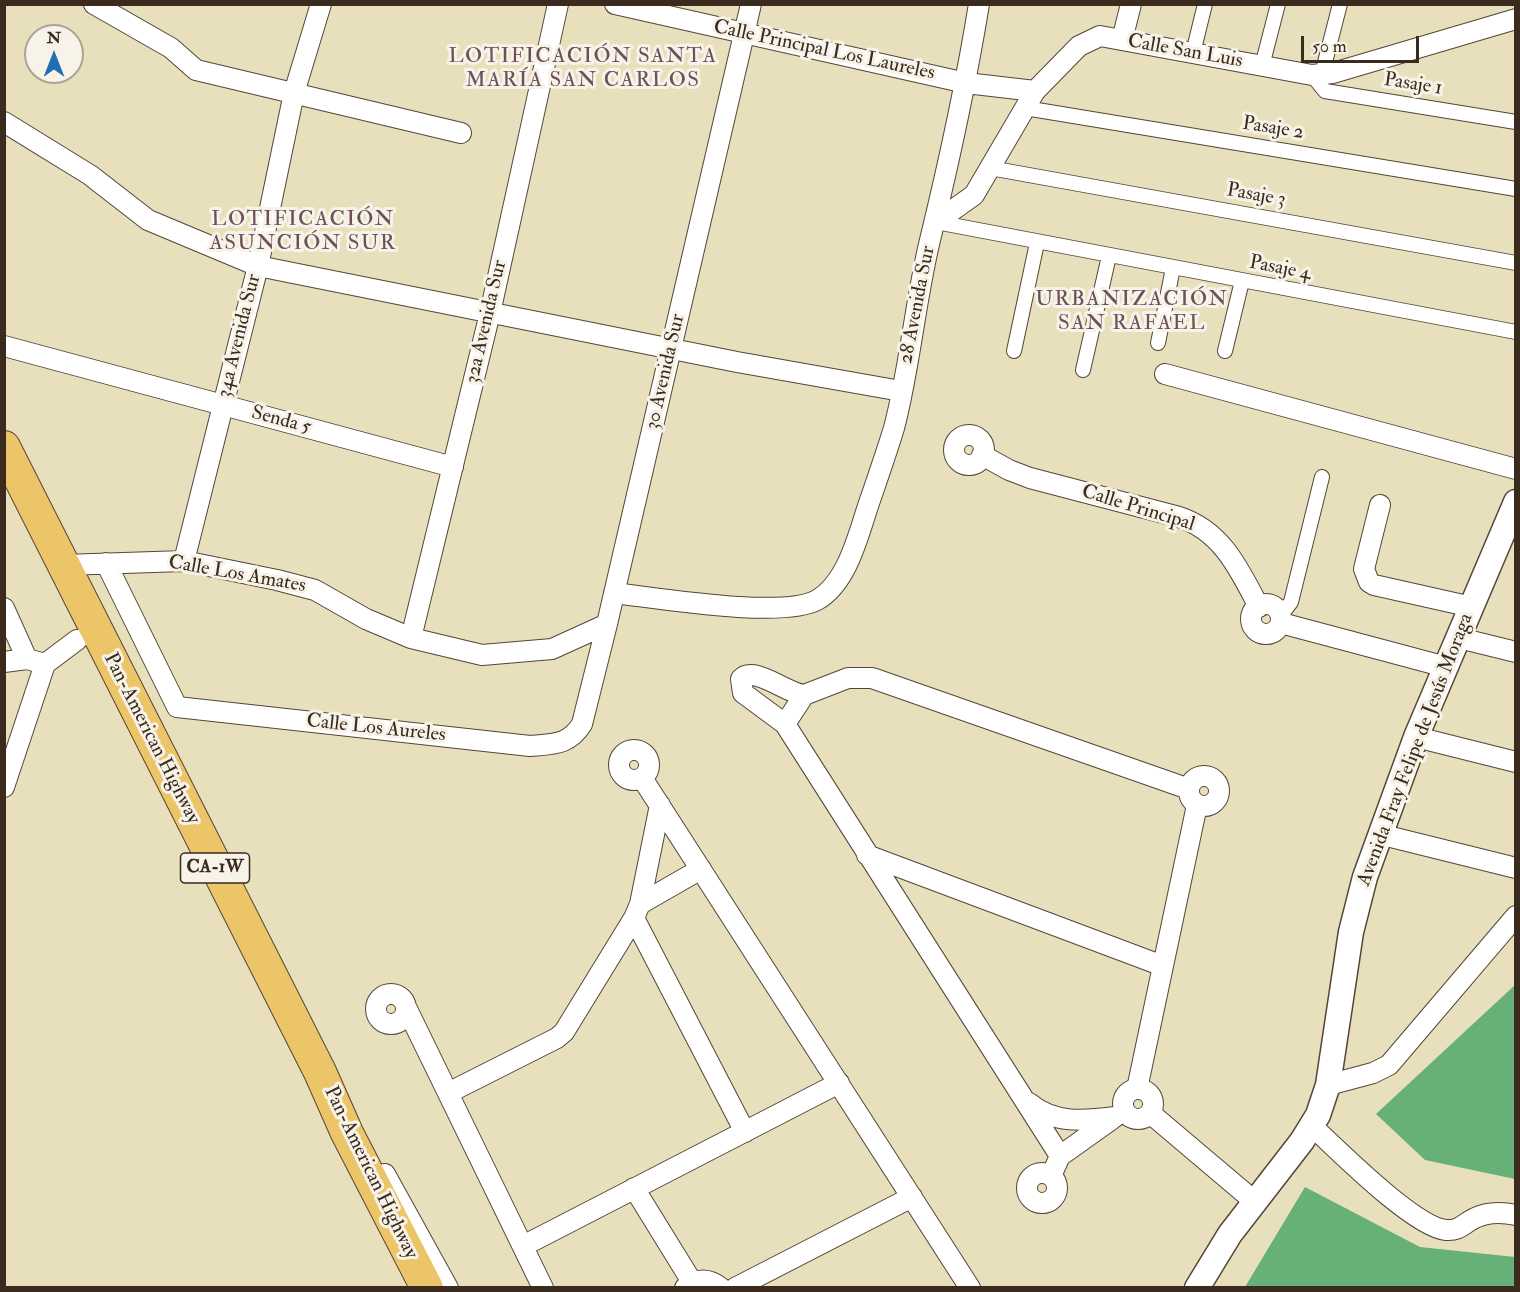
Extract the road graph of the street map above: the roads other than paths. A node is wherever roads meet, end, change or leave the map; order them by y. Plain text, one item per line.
1 (94, 4) edge
2 (321, 4) edge
3 (558, 4) edge
4 (615, 4) edge
5 (751, 4) edge
6 (979, 4) edge
7 (1131, 4) edge
8 (1205, 4) edge
9 (1278, 4) edge
10 (1340, 4) edge
11 (1515, 19) edge
12 (744, 34) junction
13 (1122, 40) junction
14 (1193, 53) junction
15 (1262, 66) junction
16 (1317, 74) junction
17 (966, 83) junction
18 (1035, 91) junction
19 (294, 93) junction
20 (1024, 108) junction
21 (4, 122) edge
22 (1515, 122) edge
23 (461, 133) dead end
24 (990, 168) junction
25 (1515, 189) edge
26 (936, 222) junction
27 (1037, 243) junction
28 (1109, 256) junction
29 (1515, 263) edge
30 (258, 266) junction
31 (1173, 268) junction
32 (1242, 281) junction
33 (490, 313) junction
34 (1515, 332) edge
35 (1158, 343) dead end
36 (4, 346) edge
37 (671, 349) junction
38 (1014, 351) dead end
39 (1225, 351) dead end
40 (1083, 370) dead end
41 (1165, 374) dead end
42 (901, 391) junction
43 (223, 405) junction
44 (4, 447) edge
45 (982, 455) dead end
46 (453, 467) junction
47 (1515, 469) edge
48 (1322, 477) dead end
49 (4, 494) edge
50 (1515, 502) edge
51 (1380, 505) dead end
52 (1508, 541) edge
53 (184, 561) junction
54 (106, 562) junction
55 (63, 565) junction
56 (614, 593) junction
57 (1259, 607) junction
58 (1472, 607) junction
59 (4, 608) edge
60 (1281, 619) junction
61 (607, 624) junction
62 (411, 638) junction
63 (1459, 638) junction
64 (77, 640) junction
65 (1515, 652) edge
66 (36, 662) junction
67 (4, 663) edge
68 (1446, 667) junction
69 (804, 695) junction
70 (785, 724) junction
71 (574, 737) joint
72 (1416, 737) junction
73 (1515, 762) edge
74 (642, 778) dead end
75 (4, 787) edge
76 (660, 805) junction
77 (1379, 834) junction
78 (867, 855) junction
79 (701, 868) junction
80 (1515, 868) edge
81 (637, 911) junction
82 (1515, 916) edge
83 (1163, 966) junction
84 (406, 1007) dead end
85 (320, 1072) junction
86 (839, 1083) junction
87 (1328, 1085) junction
88 (1137, 1089) junction
89 (448, 1093) junction
90 (1022, 1096) junction
91 (1150, 1113) junction
92 (1119, 1114) junction
93 (1312, 1126) junction
94 (745, 1132) junction
95 (1060, 1156) junction
96 (1051, 1176) dead end
97 (634, 1188) junction
98 (912, 1197) junction
99 (1254, 1201) junction
100 (1515, 1215) edge
101 (523, 1246) junction
102 (689, 1285) edge
103 (408, 1287) edge
104 (427, 1287) edge
105 (448, 1287) edge
106 (543, 1287) edge
107 (721, 1287) edge
108 (735, 1287) edge
109 (970, 1287) edge
110 (1197, 1287) edge

1 - 19 street
2 - 19 street, 34a Avenida Sur
3 - 33 street, 32a Avenida Sur
4 - 12 street, Calle Principal Los Laureles
5 - 12 street, 30 Avenida Sur
6 - 17 street, 28 Avenida Sur
7 - 13 street
8 - 14 street
9 - 15 street
10 - 16 street
11 - 16 street, Calle San Luis
12 - 17 street, Calle Principal Los Laureles
12 - 37 street, 30 Avenida Sur
13 - 14 street, Calle San Luis
13 - 18 street, Calle San Luis
14 - 15 street, Calle San Luis
15 - 16 street, Calle San Luis
16 - 22 street, Pasaje 1
17 - 18 street, Calle Principal Los Laureles
17 - 26 street, 28 Avenida Sur
18 - 20 street, Calle San Luis
19 - 23 street
19 - 30 street, 34a Avenida Sur
20 - 24 street, Calle San Luis
20 - 25 street, Pasaje 2
21 - 30 street
24 - 26 street, Calle San Luis
24 - 29 street, Pasaje 3
26 - 27 street, Pasaje 4
26 - 42 street, 28 Avenida Sur
27 - 28 street, Pasaje 4
27 - 38 street
28 - 31 street, Pasaje 4
28 - 40 street
30 - 33 street
30 - 43 street, 34a Avenida Sur
31 - 32 street, Pasaje 4
31 - 35 street
32 - 34 street, Pasaje 4
32 - 39 street
33 - 37 street
33 - 46 street, 32a Avenida Sur
36 - 43 street, Senda 5
37 - 42 street
37 - 56 street, 30 Avenida Sur
41 - 47 street
42 - 56 street, 28 Avenida Sur
43 - 46 street, Senda 5
43 - 53 street, 34a Avenida Sur
44 - 55 highway, Pan-American Highway / CA-1W
45 - 57 street, Calle Principal
46 - 62 street, 32a Avenida Sur
48 - 60 street
49 - 64 highway, Pan-American Highway / CA-1W
50 - 52 street, Avenida Fray Felipe de Jesús Moraga
51 - 58 street
52 - 58 street, Avenida Fray Felipe de Jesús Moraga
53 - 54 street, Calle Los Amates
53 - 62 street, Calle Los Amates
54 - 55 street, Calle Los Amates
54 - 71 street, Calle Los Aureles
55 - 85 highway, Pan-American Highway / CA-1W
56 - 61 street, 30 Avenida Sur
57 - 60 street
57 - 60 street
58 - 63 street, Avenida Fray Felipe de Jesús Moraga
59 - 66 street
60 - 68 street
61 - 62 street, Calle Los Amates
61 - 71 street, 30 Avenida Sur
63 - 65 street
63 - 68 street, Avenida Fray Felipe de Jesús Moraga
64 - 66 street
64 - 103 highway, Pan-American Highway / CA-1W
66 - 67 street
66 - 75 street
68 - 72 street, Avenida Fray Felipe de Jesús Moraga
69 - 70 street
69 - 70 street
69 - 83 street
70 - 78 street
72 - 73 street
72 - 77 street, Avenida Fray Felipe de Jesús Moraga
74 - 76 street
76 - 79 street
76 - 81 street
77 - 80 street
77 - 87 street, Avenida Fray Felipe de Jesús Moraga
78 - 83 street
78 - 90 street
79 - 81 street
79 - 86 street
81 - 89 street
81 - 94 street
82 - 87 street
83 - 88 street
84 - 89 street
85 - 104 highway, Pan-American Highway / CA-1W
85 - 105 street
86 - 94 street
86 - 98 street
87 - 93 street, Avenida Fray Felipe de Jesús Moraga
88 - 91 street
88 - 92 street
89 - 101 street
90 - 92 street
90 - 95 street
91 - 92 street
91 - 99 street
92 - 95 street
93 - 99 street, Avenida Fray Felipe de Jesús Moraga
93 - 100 street
94 - 97 street
95 - 96 street
97 - 101 street
97 - 102 street
98 - 108 street
98 - 109 street
99 - 110 street, Avenida Fray Felipe de Jesús Moraga
101 - 106 street
102 - 107 street

